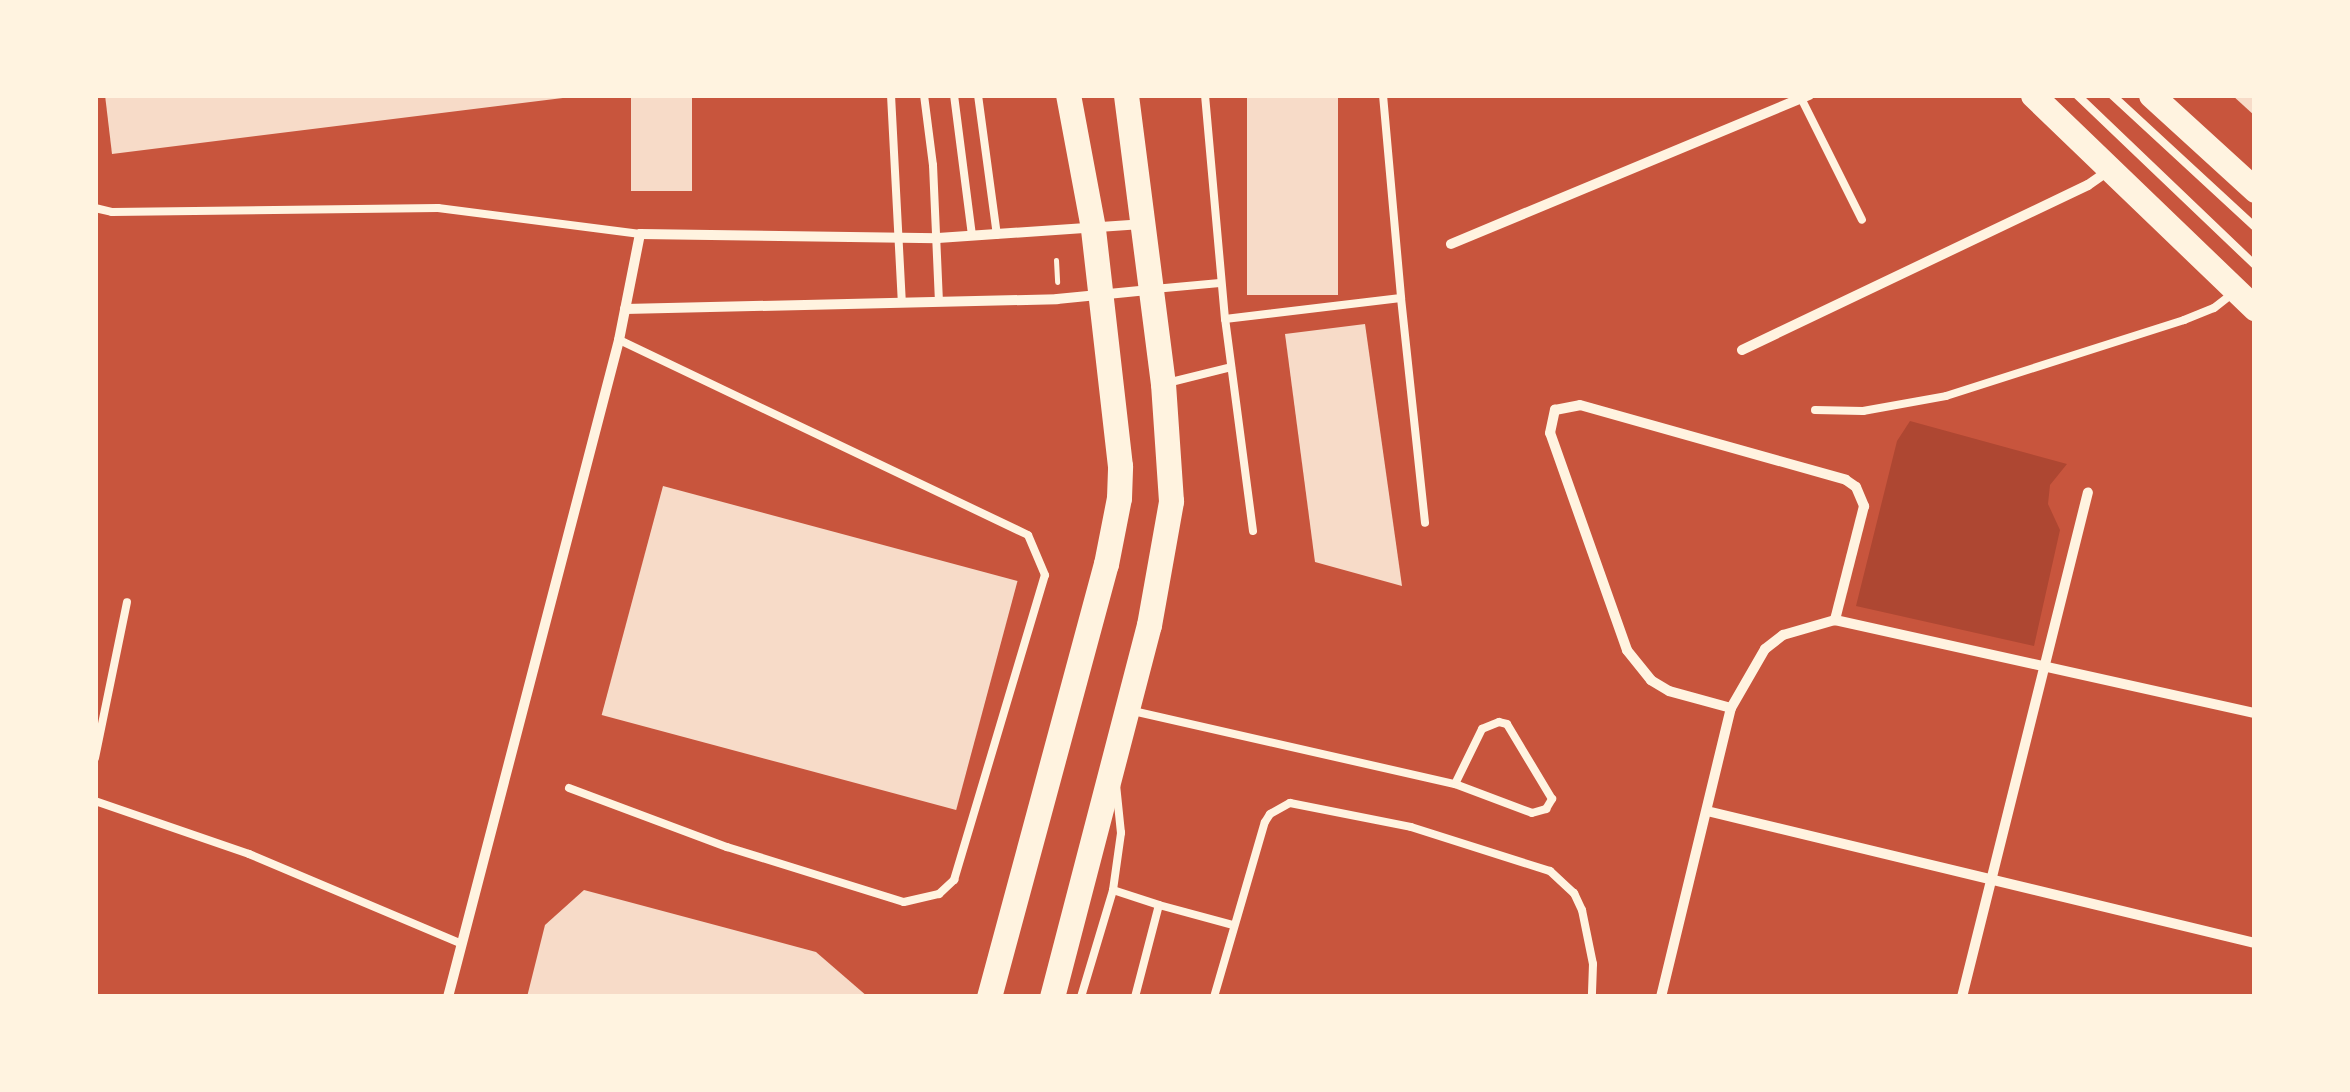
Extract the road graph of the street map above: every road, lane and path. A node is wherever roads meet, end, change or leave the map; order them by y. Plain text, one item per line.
1 (892, 95) edge
2 (924, 95) edge
3 (954, 95) edge
4 (978, 95) edge
5 (1068, 95) edge
6 (1204, 95) edge
7 (1383, 95) edge
8 (2033, 95) edge
9 (2078, 95) edge
10 (2112, 95) edge
11 (2151, 95) edge
12 (1805, 97) edge
13 (1125, 98) edge
14 (2108, 170) junction
15 (2255, 190) edge
16 (95, 208) edge
17 (1862, 220) dead end
18 (1143, 224) junction
19 (1094, 228) junction
20 (2255, 228) edge
21 (640, 234) junction
22 (997, 235) junction
23 (972, 236) junction
24 (900, 237) junction
25 (938, 238) junction
26 (1452, 244) dead end
27 (1056, 260) dead end
28 (2255, 265) edge
29 (1220, 284) junction
30 (1152, 289) junction
31 (1058, 291) dead end
32 (2236, 291) junction
33 (1102, 297) junction
34 (1402, 298) junction
35 (939, 302) junction
36 (902, 303) junction
37 (2255, 309) edge
38 (625, 310) junction
39 (1226, 319) junction
40 (619, 340) junction
41 (1742, 350) dead end
42 (1231, 367) junction
43 (1164, 384) junction
44 (1815, 410) dead end
45 (2088, 492) dead end
46 (1426, 523) dead end
47 (1252, 531) dead end
48 (127, 602) dead end
49 (1835, 620) junction
50 (2044, 664) junction
51 (1731, 708) junction
52 (1126, 710) junction
53 (2255, 713) edge
54 (95, 758) edge
55 (1111, 766) junction
56 (1454, 784) junction
57 (570, 788) dead end
58 (95, 800) edge
59 (1707, 811) junction
60 (1992, 878) junction
61 (1113, 890) junction
62 (1159, 904) junction
63 (1233, 925) junction
64 (2255, 943) edge
65 (462, 944) junction
66 (448, 997) edge
67 (989, 997) edge
68 (1052, 997) edge
69 (1081, 997) edge
70 (1136, 997) edge
71 (1214, 997) edge
72 (1592, 997) edge
73 (1661, 997) edge
74 (1962, 997) edge

1 - 24 lane
2 - 25 lane
3 - 23 lane
4 - 22 lane
5 - 19 main road
6 - 29 lane
7 - 34 lane
8 - 14 main road
9 - 28 lane
10 - 20 lane
11 - 15 main road
12 - 17 lane
12 - 26 street
13 - 18 main road
14 - 32 main road
14 - 41 street
16 - 21 lane
18 - 19 street
18 - 30 main road
19 - 22 street
19 - 33 main road
21 - 24 street
21 - 38 street
22 - 23 street
23 - 25 street
24 - 25 street
24 - 36 lane
25 - 35 lane
27 - 31 path
29 - 30 lane
29 - 39 lane
30 - 33 street
30 - 43 main road
32 - 37 main road
32 - 44 lane
33 - 35 street
33 - 67 main road
34 - 39 lane
34 - 46 lane
35 - 36 street
36 - 38 street
38 - 40 street
39 - 42 lane
40 - 57 lane
40 - 65 street
42 - 43 lane
42 - 47 lane
43 - 52 main road
45 - 50 street
48 - 54 lane
49 - 50 street
49 - 51 street
49 - 51 street
50 - 53 street
50 - 60 street
51 - 59 street
52 - 55 main road
52 - 56 lane
55 - 61 lane
55 - 68 main road
56 - 56 lane
58 - 65 lane
59 - 60 street
59 - 73 street
60 - 64 street
60 - 74 street
61 - 62 lane
61 - 69 lane
62 - 63 lane
62 - 70 lane
63 - 71 lane
63 - 72 lane
65 - 66 street

